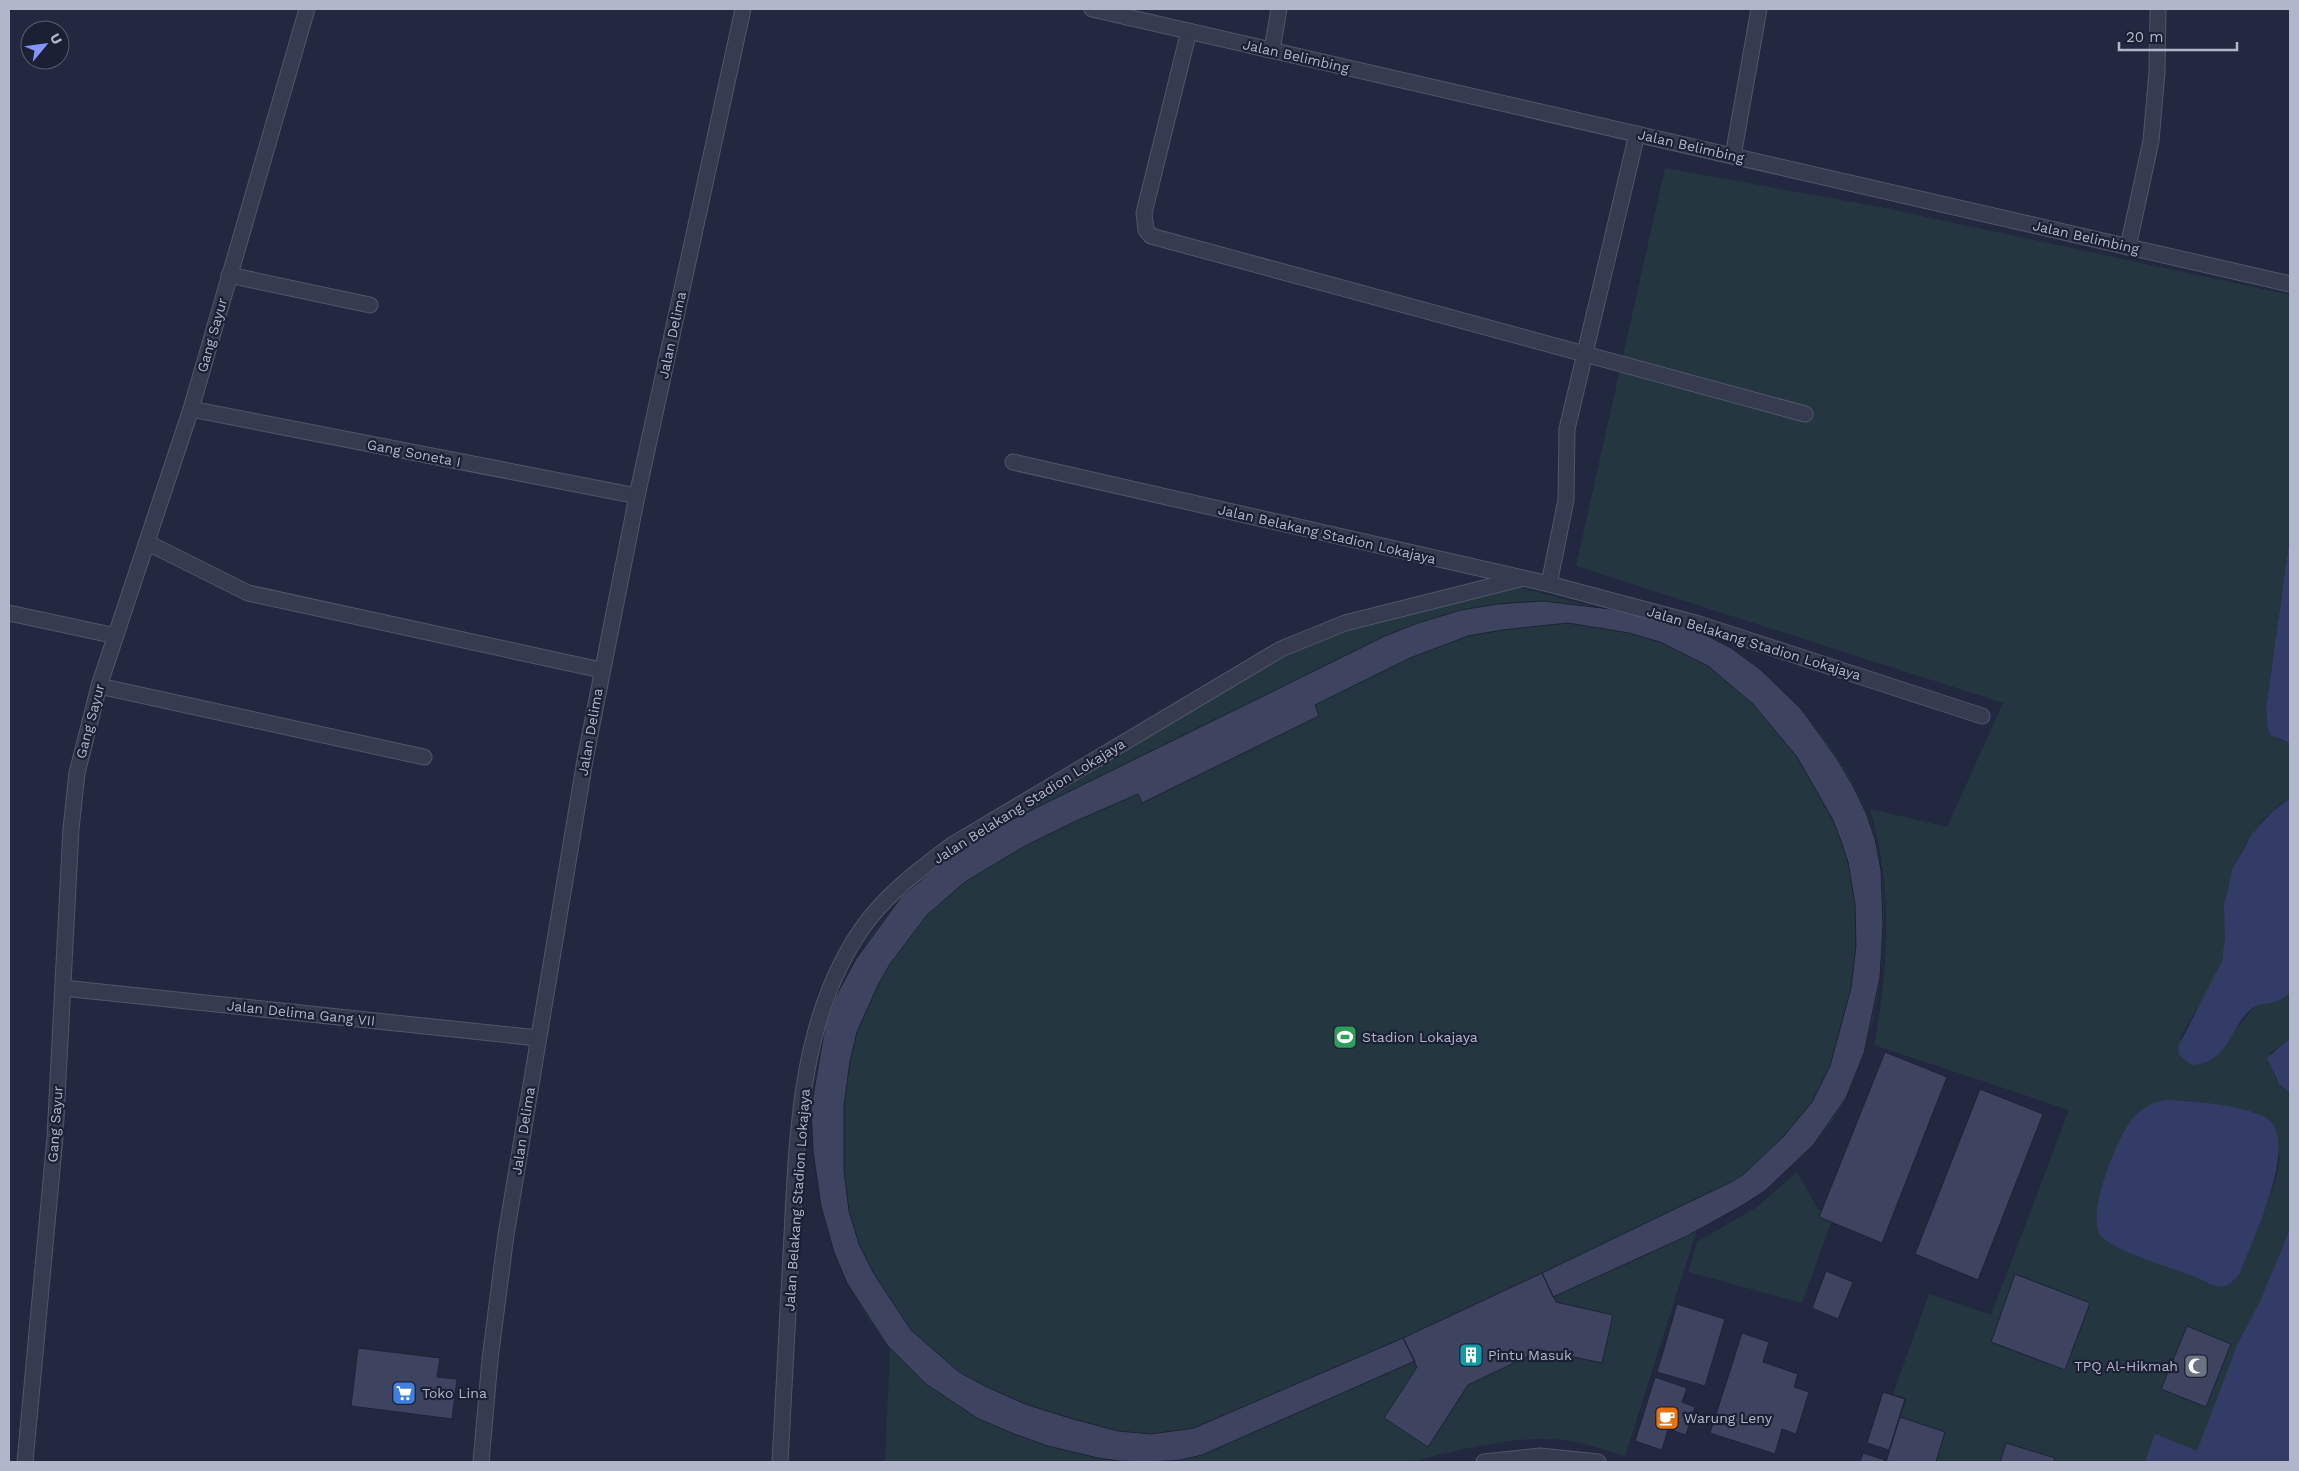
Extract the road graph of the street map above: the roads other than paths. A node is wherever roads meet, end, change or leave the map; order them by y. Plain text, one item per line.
1 (307, 9) edge
2 (743, 9) edge
3 (1092, 9) edge
4 (1279, 9) edge
5 (1759, 9) edge
6 (2158, 9) edge
7 (1189, 31) junction
8 (1272, 50) junction
9 (1637, 134) junction
10 (1734, 156) junction
11 (2128, 247) junction
12 (229, 275) junction
13 (2290, 284) edge
14 (370, 305) dead end
15 (1584, 354) junction
16 (191, 410) junction
17 (1805, 414) dead end
18 (1013, 462) dead end
19 (637, 496) junction
20 (148, 543) junction
21 (1524, 578) junction
22 (1549, 584) junction
23 (9, 612) edge
24 (116, 636) junction
25 (601, 670) junction
26 (99, 686) junction
27 (1982, 716) dead end
28 (424, 757) dead end
29 (63, 988) junction
30 (538, 1038) junction
31 (25, 1462) edge
32 (481, 1462) edge
33 (780, 1462) edge
34 (1484, 1462) edge
35 (1598, 1462) edge

1 - 12 street, Gang Sayur
2 - 19 street, Jalan Delima
3 - 7 street, Jalan Belimbing
4 - 8 street
5 - 10 street
6 - 11 street
7 - 8 street, Jalan Belimbing
7 - 15 street
8 - 9 street, Jalan Belimbing
9 - 10 street, Jalan Belimbing
9 - 15 street
10 - 11 street, Jalan Belimbing
11 - 13 street, Jalan Belimbing
12 - 14 street
12 - 16 street, Gang Sayur
15 - 17 street
15 - 22 street
16 - 19 street, Gang Soneta I
16 - 20 street, Gang Sayur
18 - 21 street, Jalan Belakang Stadion Lokajaya
19 - 25 street, Jalan Delima
20 - 24 street, Gang Sayur
20 - 25 street
21 - 22 street, Jalan Belakang Stadion Lokajaya
21 - 33 street, Jalan Belakang Stadion Lokajaya
22 - 27 street, Jalan Belakang Stadion Lokajaya
23 - 24 street
24 - 26 street, Gang Sayur
25 - 30 street, Jalan Delima
26 - 28 street
26 - 29 street, Gang Sayur
29 - 30 street, Jalan Delima Gang VII
29 - 31 street, Gang Sayur
30 - 32 street, Jalan Delima
34 - 35 street

